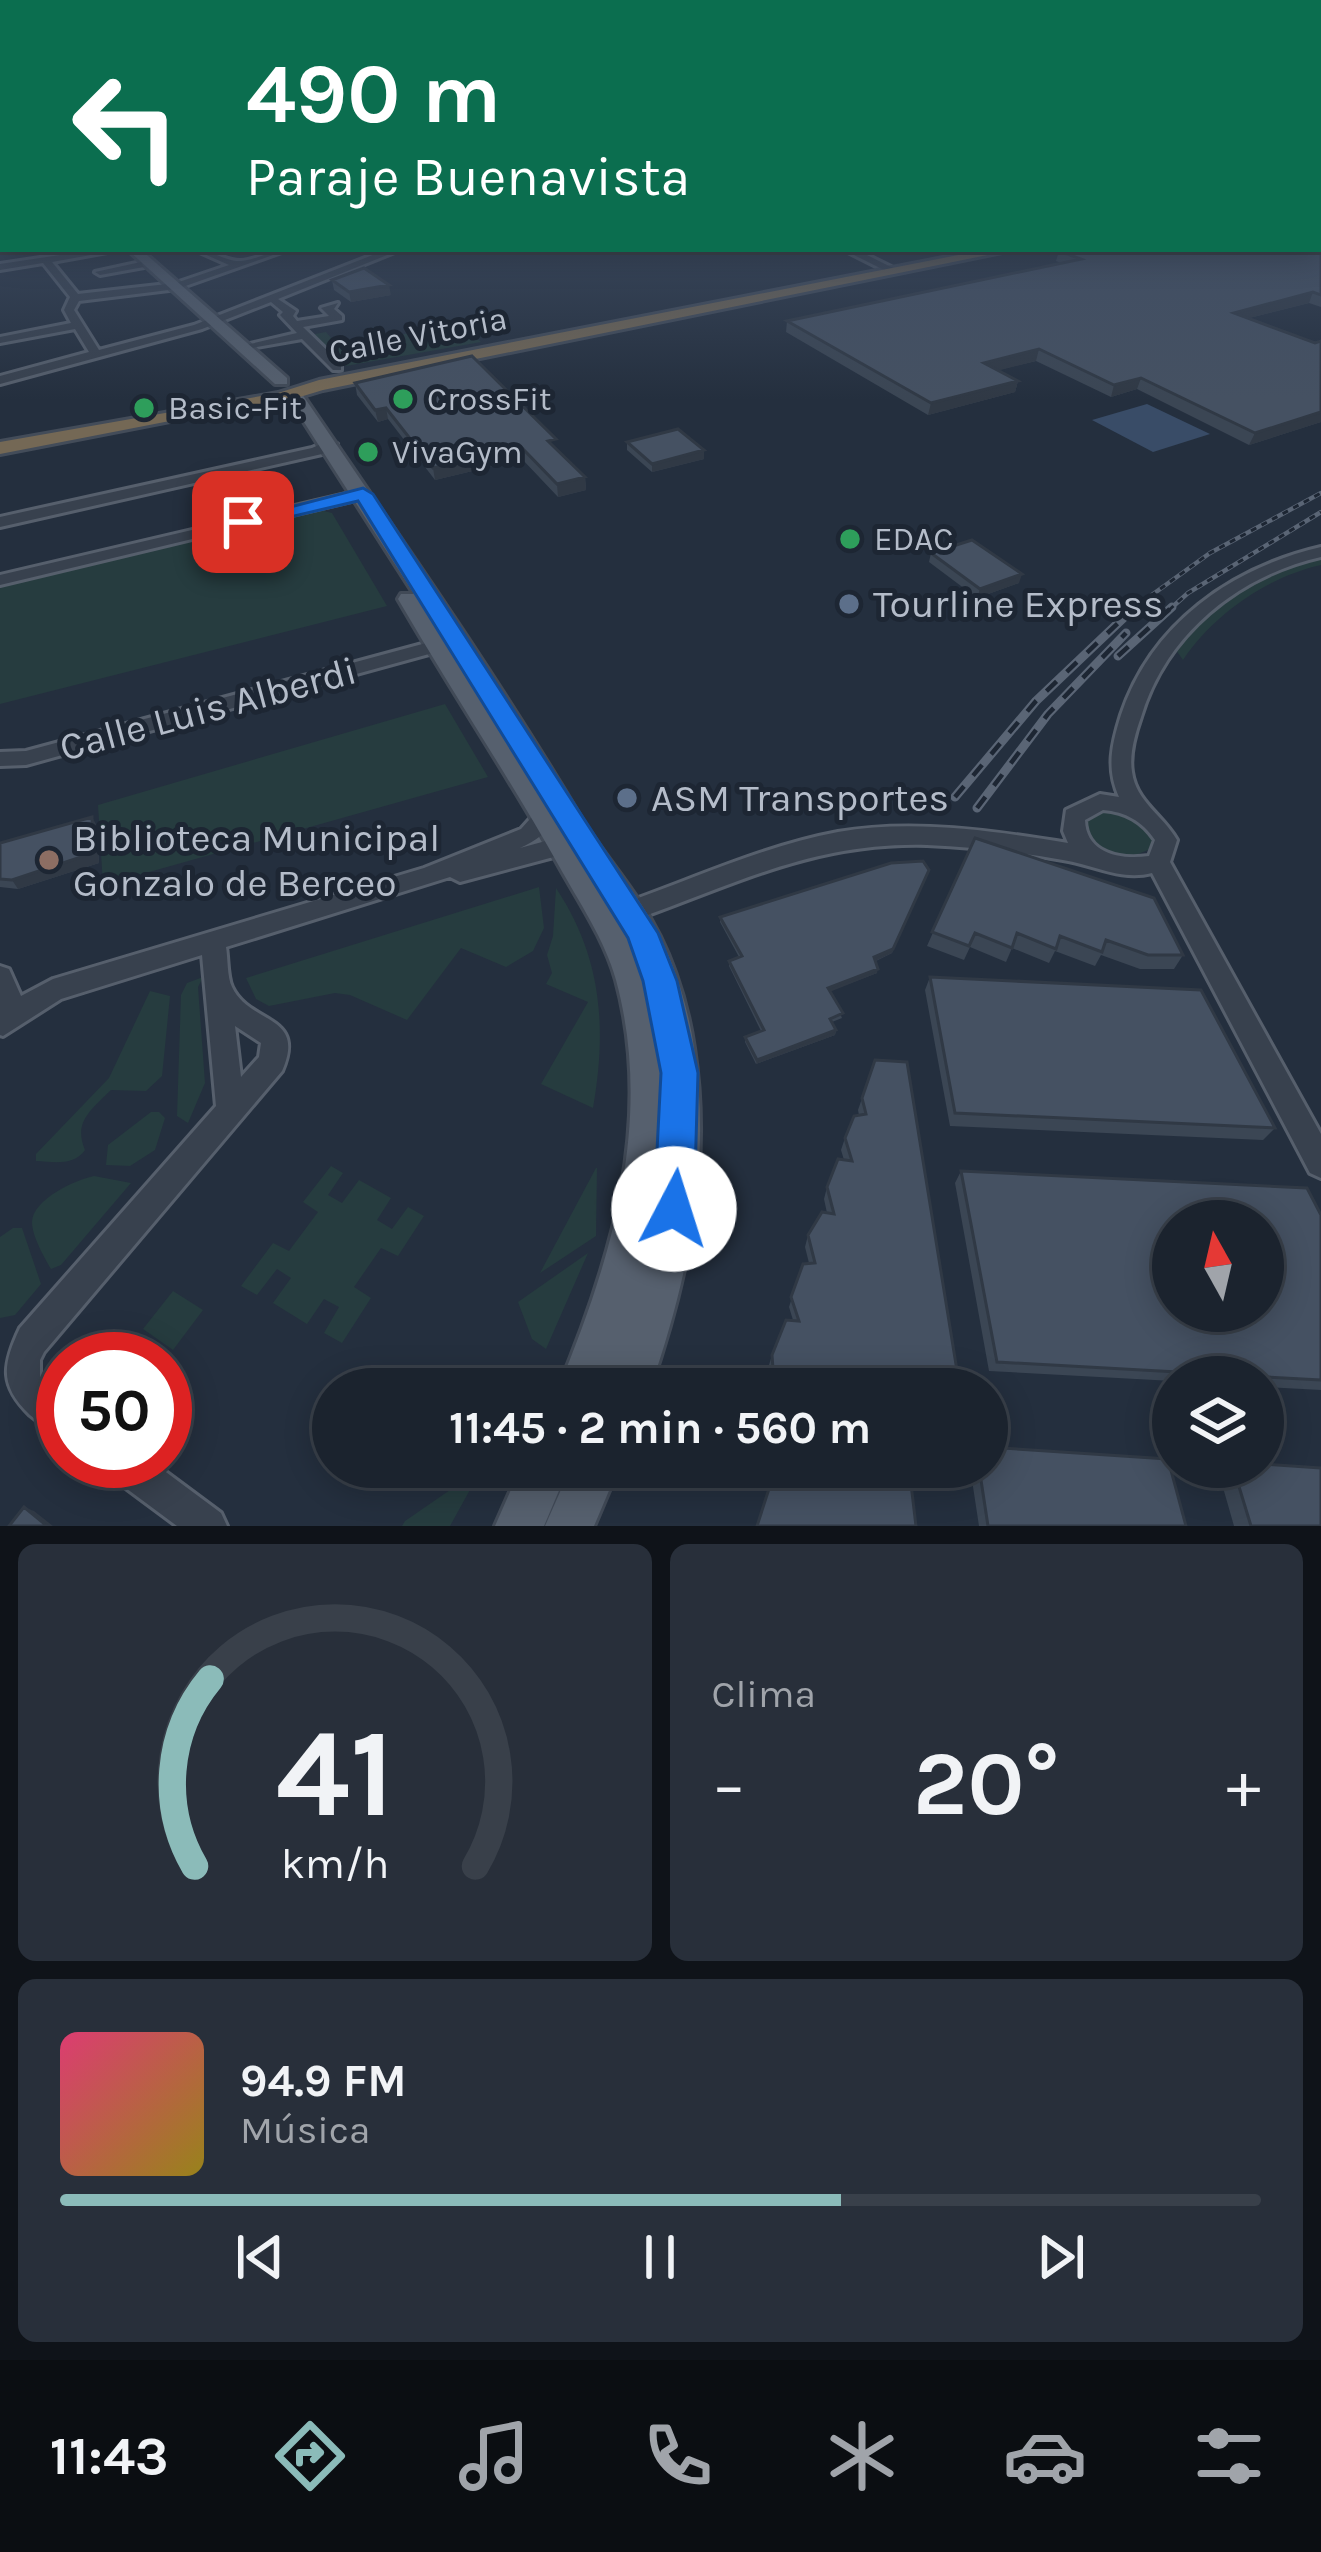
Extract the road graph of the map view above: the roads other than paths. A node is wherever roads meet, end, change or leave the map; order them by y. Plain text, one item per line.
1 (36, 257) edge
2 (46, 257) edge
3 (84, 257) edge
4 (134, 257) edge
5 (136, 257) edge
6 (209, 257) edge
7 (262, 257) edge
8 (375, 257) edge
9 (865, 257) edge
10 (943, 257) edge
11 (969, 257) edge
12 (142, 265) junction
13 (240, 265) junction
14 (0, 267) edge
15 (888, 268) junction
16 (910, 269) junction
17 (100, 272) junction
18 (308, 284) junction
19 (832, 284) junction
20 (172, 287) junction
21 (121, 292) junction
22 (75, 298) junction
23 (276, 302) dead end
24 (211, 322) junction
25 (78, 325) junction
26 (298, 330) junction
27 (0, 340) edge
28 (250, 347) dead end
29 (96, 354) junction
30 (337, 367) dead end
31 (6, 374) edge
32 (276, 390) junction
33 (0, 446) edge
34 (323, 448) junction
35 (355, 496) junction
36 (0, 522) edge
37 (1321, 552) edge
38 (0, 580) edge
39 (415, 591) junction
40 (422, 621) junction
41 (449, 652) junction
42 (397, 657) junction
43 (485, 702) junction
44 (6, 763) edge
45 (1121, 774) junction
46 (1100, 802) junction
47 (1138, 810) junction
48 (546, 816) junction
49 (1072, 830) junction
50 (564, 845) junction
51 (1037, 849) junction
52 (1095, 857) junction
53 (1158, 862) junction
54 (1128, 868) junction
55 (430, 875) junction
56 (1177, 903) junction
57 (638, 926) junction
58 (213, 941) junction
59 (3, 981) edge
60 (53, 990) junction
61 (221, 994) junction
62 (2, 1026) edge
63 (223, 1050) junction
64 (272, 1062) junction
65 (230, 1106) junction
66 (1321, 1163) edge
67 (43, 1332) edge
68 (36, 1340) edge
69 (590, 1368) edge
70 (633, 1368) edge
71 (36, 1396) edge
72 (157, 1488) edge
73 (536, 1488) edge
74 (586, 1488) edge
75 (208, 1526) edge
76 (519, 1526) edge
77 (569, 1526) edge

1 - 14 street
2 - 22 street
3 - 17 street
4 - 12 main road
5 - 20 main road
6 - 13 street
7 - 13 street
8 - 18 street
9 - 15 street
10 - 15 highway, Calle Vitoria
11 - 16 highway, Calle Vitoria
12 - 17 street
12 - 20 main road
13 - 20 street
15 - 16 highway
15 - 19 street, Calle Vitoria
15 - 32 highway, Calle Vitoria
16 - 19 highway, Calle Vitoria
17 - 21 street
18 - 24 street
18 - 26 street
19 - 32 highway, Calle Vitoria
20 - 21 street
20 - 24 main road
21 - 22 street
22 - 25 street
23 - 26 street
24 - 29 street
24 - 32 main road
25 - 27 street
25 - 29 street
26 - 28 street
26 - 30 street
29 - 31 street
32 - 33 highway, Calle Vitoria
32 - 34 main road
34 - 35 main road
34 - 36 street
35 - 38 street
35 - 39 main road
37 - 45 street
39 - 40 main road
39 - 41 main road
40 - 41 main road
40 - 42 street, Calle Luis Alberdi
41 - 42 street, Calle Luis Alberdi
41 - 43 main road
42 - 44 street, Calle Luis Alberdi
43 - 48 main road
43 - 57 main road
45 - 46 street
45 - 47 street
46 - 47 street
46 - 49 street
47 - 53 street
48 - 50 main road
48 - 55 street
49 - 51 street
49 - 52 street
50 - 55 street
50 - 57 main road
50 - 57 street
51 - 52 street
51 - 57 street
52 - 54 street
53 - 54 street
53 - 56 street
54 - 56 street
55 - 58 street
56 - 66 street
57 - 69 main road
57 - 70 main road
58 - 60 street
58 - 61 street
59 - 60 street
59 - 62 street
60 - 62 street
61 - 63 street
61 - 64 street
63 - 64 street
63 - 65 street
64 - 65 street
65 - 67 street
68 - 71 street
72 - 75 street
73 - 76 main road
74 - 77 main road

